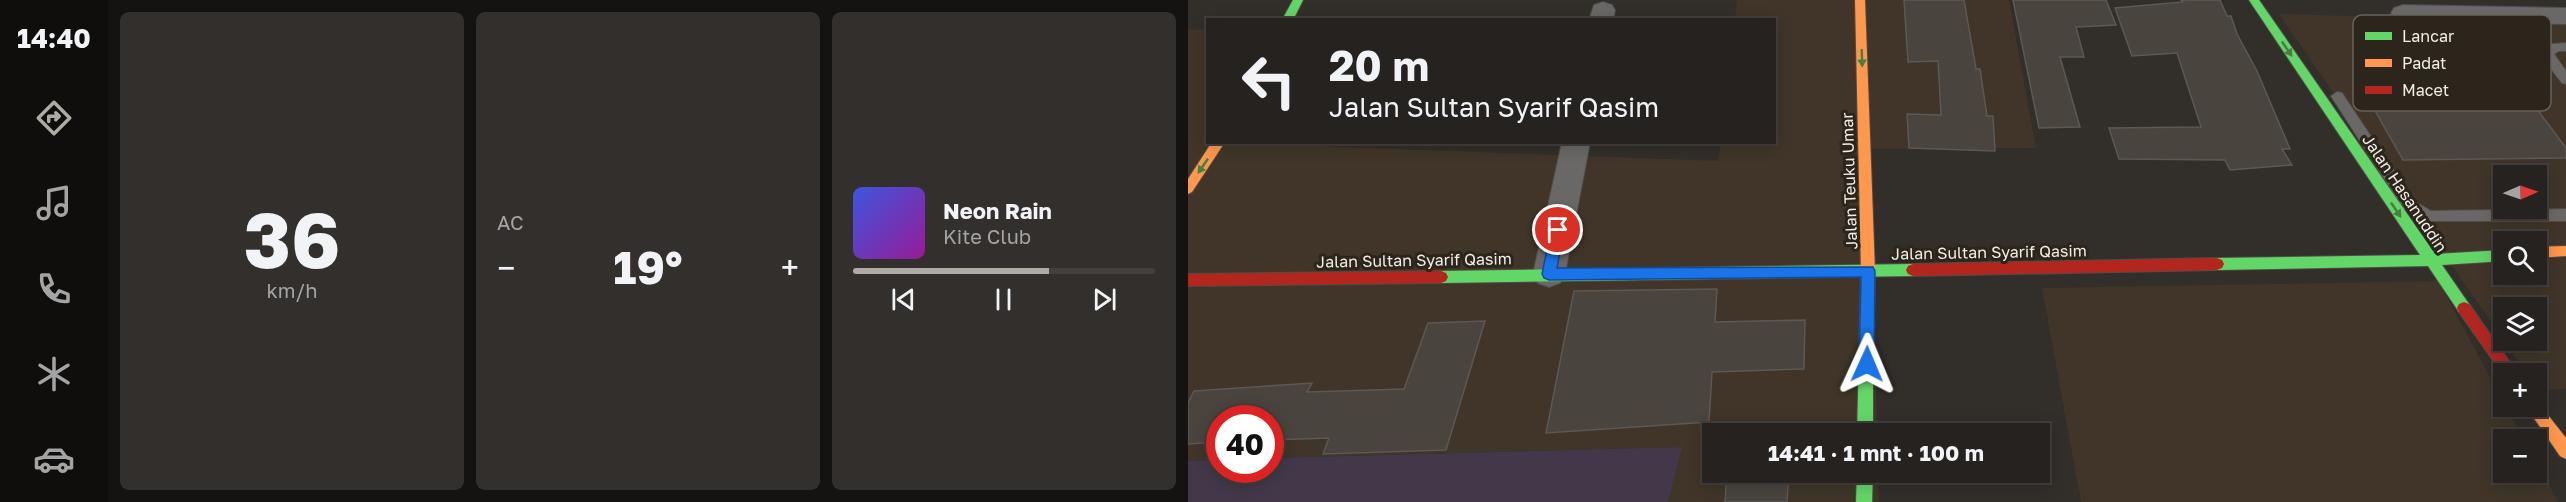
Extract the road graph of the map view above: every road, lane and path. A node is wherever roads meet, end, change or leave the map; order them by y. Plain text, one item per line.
1 (1298, 0) edge
2 (1860, 0) edge
3 (2254, 0) edge
4 (2403, 13) dead end
5 (2512, 15) edge
6 (2551, 16) edge
7 (2566, 16) edge
8 (1288, 18) edge
9 (2566, 47) edge
10 (2551, 51) edge
11 (2551, 61) edge
12 (2566, 80) edge
13 (2337, 96) dead end
14 (1218, 144) edge
15 (1576, 144) edge
16 (1188, 189) edge
17 (2566, 215) edge
18 (2566, 251) edge
19 (2547, 252) edge
20 (2493, 256) edge
21 (2430, 260) junction
22 (1868, 271) junction
23 (1549, 274) junction
24 (1188, 280) edge
25 (2503, 363) edge
26 (2542, 417) edge
27 (1865, 423) edge
28 (2566, 451) edge
29 (1865, 483) edge
30 (1864, 502) edge

1 - 8 street
2 -> 22 street, Jalan Teuku Umar
3 -> 21 street, Jalan Hasanuddin
4 - 5 street
6 - 7 street
9 - 10 lane
11 - 12 lane
13 - 17 lane
14 -> 16 street
15 - 23 street
18 - 19 street
20 - 21 street, Jalan Sultan Syarif Qasim
21 - 22 street, Jalan Sultan Syarif Qasim
21 - 25 street, Jalan Hasanuddin
22 - 23 street, Jalan Sultan Syarif Qasim
22 - 27 street, Jalan Teuku Umar
23 - 24 street, Jalan Sultan Syarif Qasim
26 - 28 street
29 - 30 street

